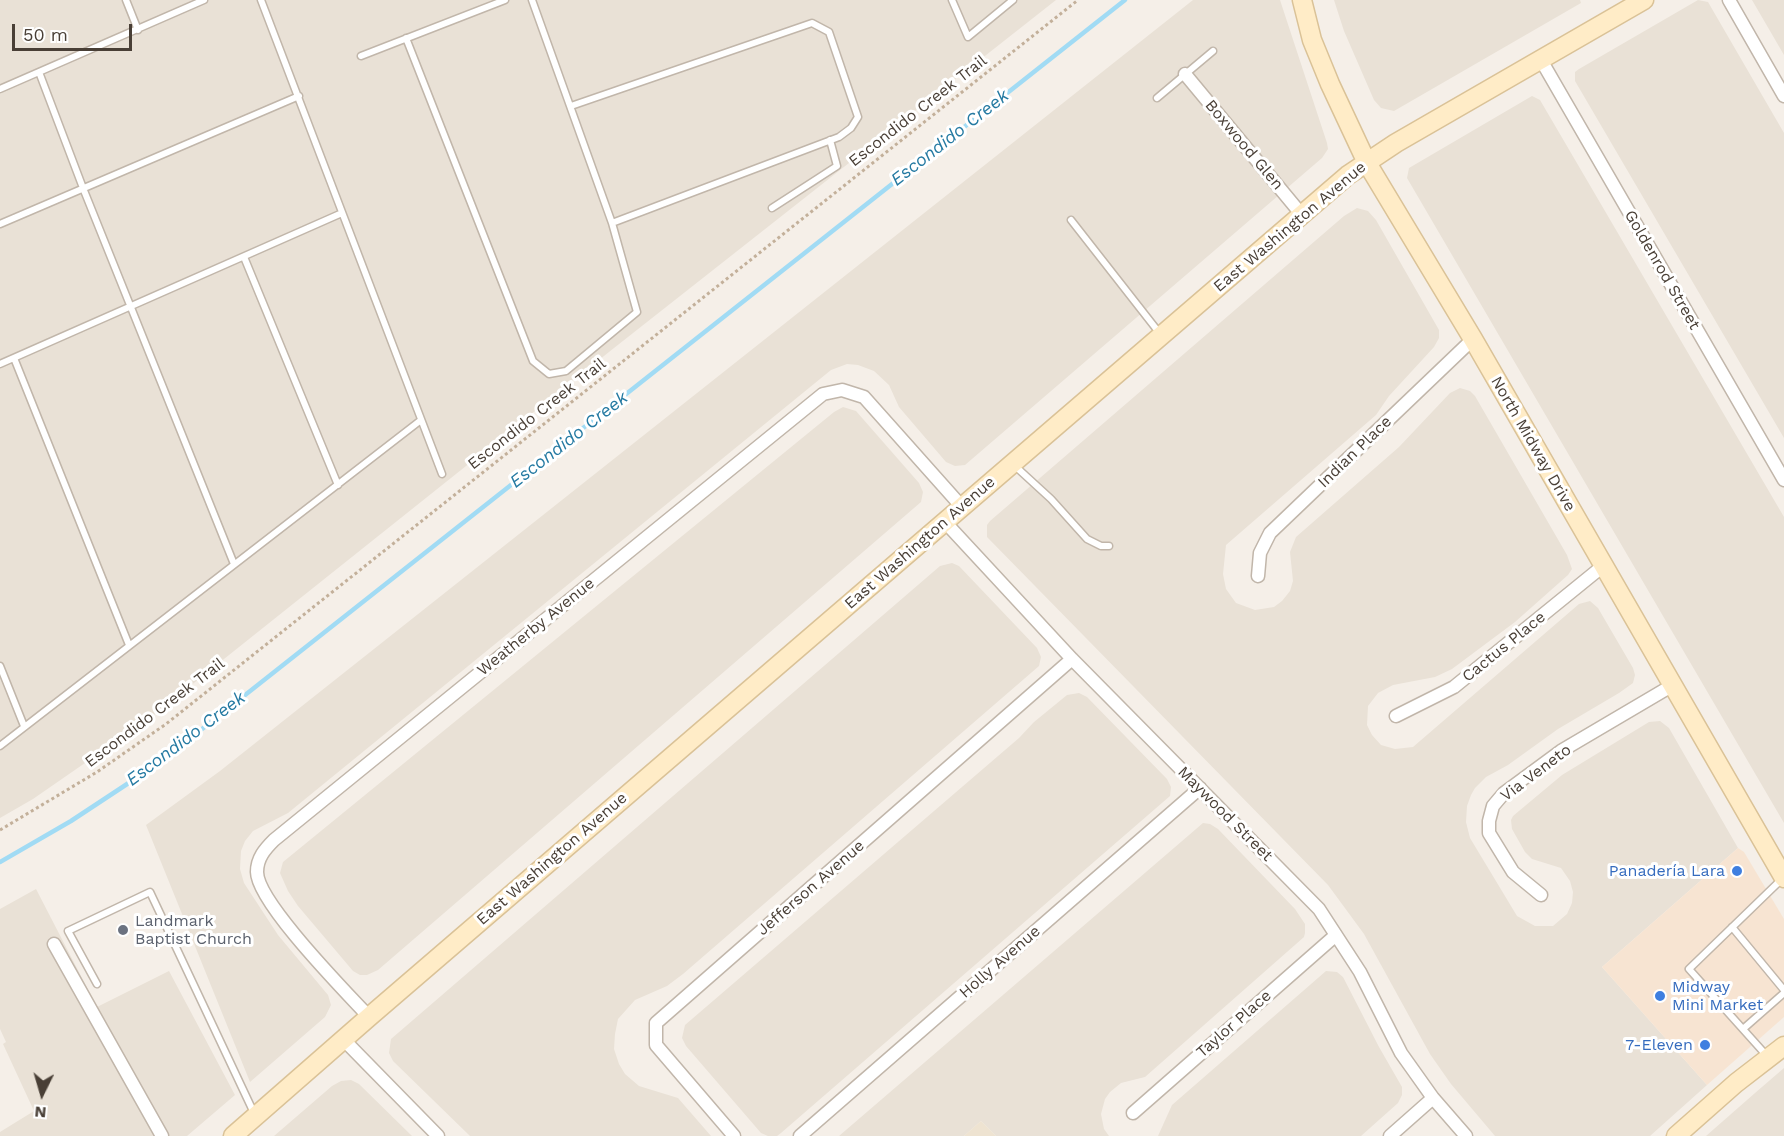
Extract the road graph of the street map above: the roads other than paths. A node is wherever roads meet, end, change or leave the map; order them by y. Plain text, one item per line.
1 (126, 0) edge
2 (204, 0) edge
3 (261, 0) edge
4 (505, 0) edge
5 (532, 0) edge
6 (952, 0) edge
7 (1013, 0) edge
8 (1302, 0) edge
9 (1644, 0) edge
10 (1729, 0) edge
11 (138, 30) junction
12 (406, 38) junction
13 (1213, 51) dead end
14 (361, 56) dead end
15 (1541, 60) junction
16 (39, 72) junction
17 (1185, 74) junction
18 (0, 89) edge
19 (299, 96) junction
20 (1784, 96) edge
21 (1157, 98) dead end
22 (571, 106) junction
23 (830, 140) junction
24 (1367, 163) junction
25 (83, 188) junction
26 (772, 208) dead end
27 (342, 213) junction
28 (1302, 215) junction
29 (1071, 220) dead end
30 (612, 223) junction
31 (0, 224) edge
32 (244, 257) junction
33 (131, 306) junction
34 (1161, 335) junction
35 (1473, 339) junction
36 (15, 358) junction
37 (0, 364) edge
38 (421, 420) junction
39 (1012, 464) junction
40 (442, 474) dead end
41 (1784, 480) edge
42 (338, 485) junction
43 (962, 507) junction
44 (945, 522) junction
45 (1109, 546) dead end
46 (234, 564) junction
47 (1603, 566) junction
48 (1258, 576) dead end
49 (129, 645) junction
50 (1072, 659) junction
51 (0, 666) edge
52 (1673, 685) junction
53 (1396, 716) dead end
54 (24, 726) junction
55 (0, 746) edge
56 (1200, 788) junction
57 (1784, 878) edge
58 (1541, 895) dead end
59 (1732, 927) junction
60 (1336, 935) junction
61 (54, 944) dead end
62 (97, 984) dead end
63 (1784, 992) edge
64 (369, 1017) junction
65 (1743, 1029) junction
66 (343, 1039) junction
67 (1784, 1046) edge
68 (1769, 1058) junction
69 (1433, 1098) junction
70 (1133, 1113) dead end
71 (255, 1116) junction
72 (162, 1136) edge
73 (233, 1136) edge
74 (438, 1136) edge
75 (734, 1136) edge
76 (800, 1136) edge
77 (1390, 1136) edge
78 (1466, 1136) edge
79 (1676, 1136) edge

1 - 11 lane
2 - 11 lane
3 - 19 lane
4 - 12 lane
5 - 22 lane
6 - 7 lane
8 - 24 main road, North Midway Drive
9 - 15 main road, East Washington Avenue
10 - 20 street
11 - 16 lane
12 - 14 lane
12 - 30 lane
13 - 17 lane
15 - 24 main road, East Washington Avenue
15 - 41 street, Goldenrod Street
16 - 18 lane
16 - 25 lane
17 - 21 lane
17 - 28 street, Boxwood Glen
19 - 25 lane
19 - 27 lane
22 - 23 lane
22 - 30 lane
23 - 26 lane
23 - 30 lane
24 - 28 main road, East Washington Avenue
24 - 35 main road, North Midway Drive
25 - 31 lane
25 - 33 lane
27 - 32 lane
27 - 38 lane
28 - 34 main road, East Washington Avenue
29 - 34 lane
32 - 33 lane
32 - 42 lane
33 - 36 lane
33 - 46 lane
34 - 39 main road, East Washington Avenue
35 - 47 main road, North Midway Drive
35 - 48 street, Indian Place
36 - 37 lane
36 - 49 lane
38 - 40 lane
38 - 42 lane
39 - 43 main road, East Washington Avenue
39 - 45 lane
42 - 46 lane
43 - 44 main road, East Washington Avenue
43 - 64 street, Weatherby Avenue
44 - 50 street, Maywood Street
44 - 64 main road, East Washington Avenue
46 - 49 lane
47 - 52 main road, North Midway Drive
47 - 53 street, Cactus Place
49 - 54 lane
50 - 56 street, Maywood Street
50 - 75 street, Jefferson Avenue
51 - 54 lane
52 - 57 main road, North Midway Drive
52 - 58 street, Via Veneto
54 - 55 lane
56 - 60 street, Maywood Street
56 - 76 street, Holly Avenue
57 - 59 lane
59 - 63 lane
59 - 65 lane
60 - 69 street, Maywood Street
60 - 70 street, Taylor Place
61 - 72 street
62 - 71 lane
63 - 65 lane
64 - 66 main road, East Washington Avenue
65 - 68 lane
66 - 71 main road, East Washington Avenue
66 - 74 street
67 - 68 main road
68 - 79 main road
69 - 77 street
69 - 78 street, Maywood Street
71 - 73 main road, East Washington Avenue

